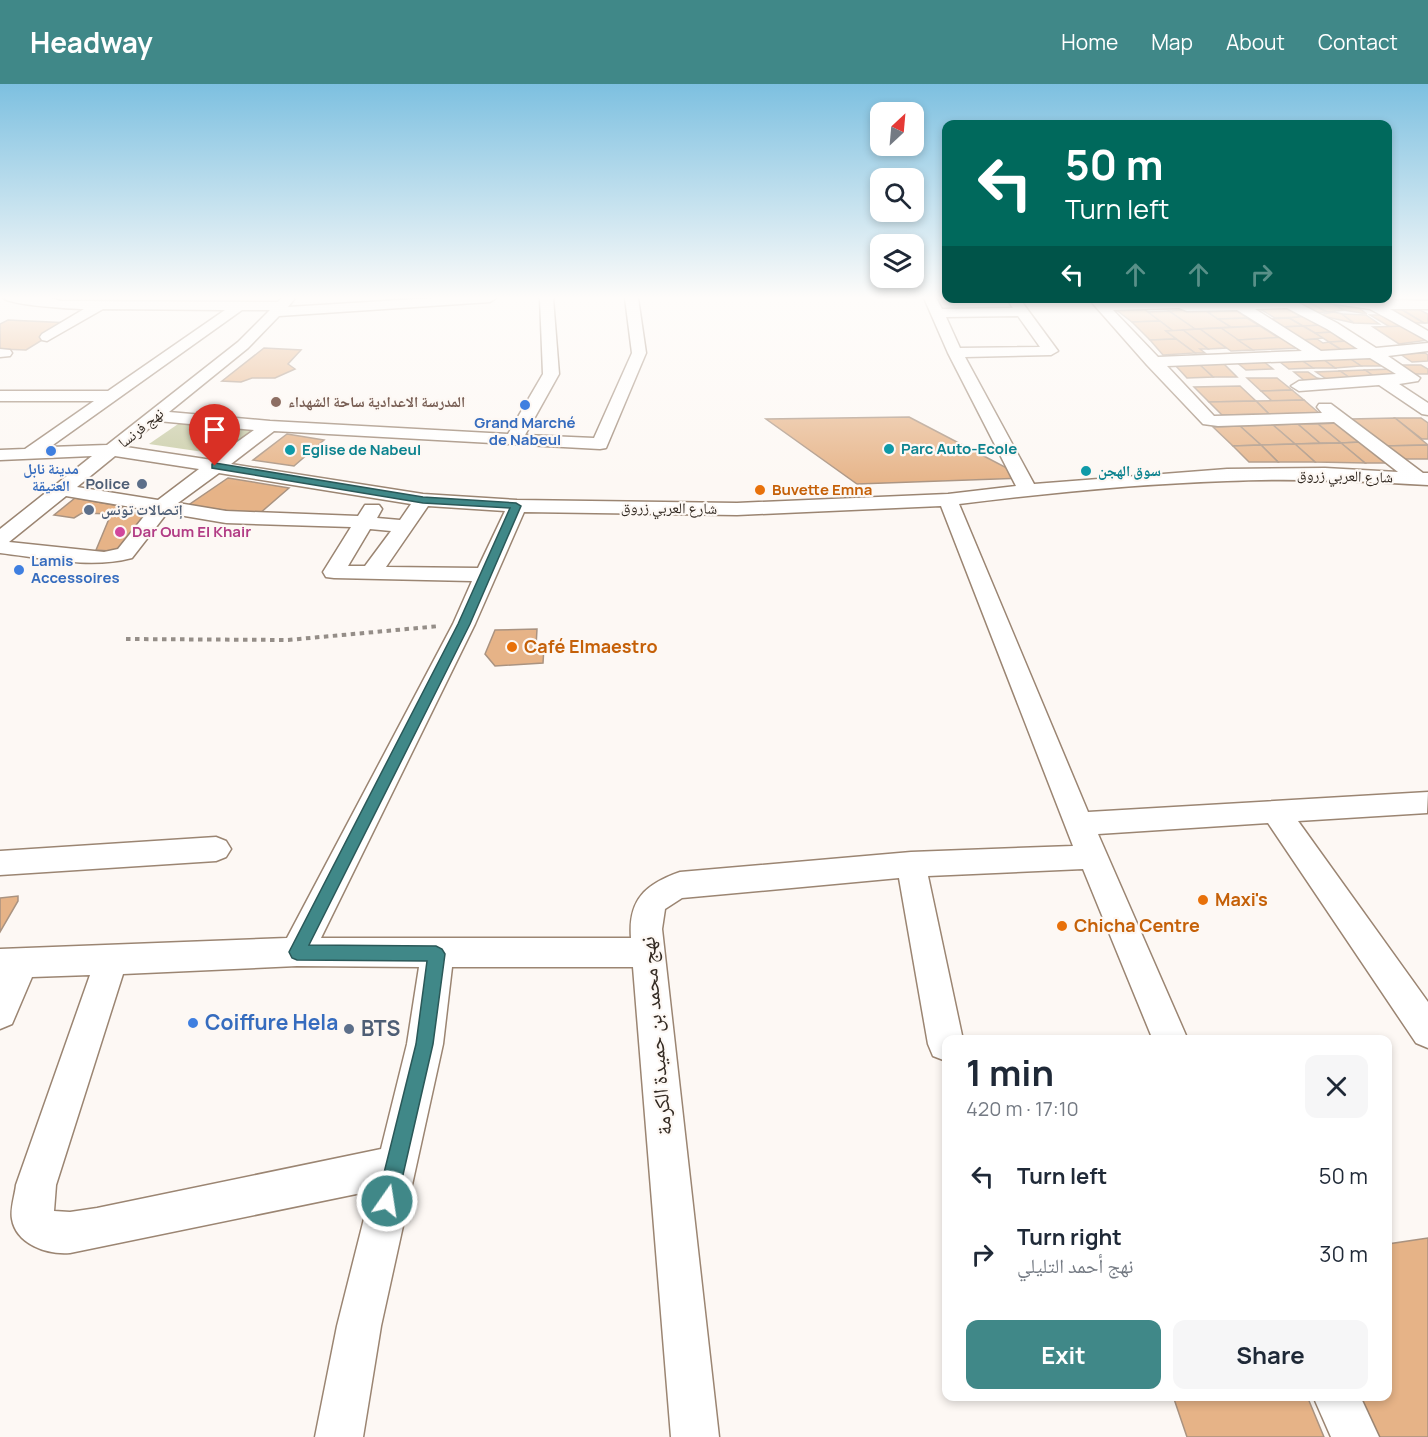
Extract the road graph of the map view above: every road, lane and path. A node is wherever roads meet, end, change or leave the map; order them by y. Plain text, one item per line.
1 (161, 361) edge
2 (223, 361) edge
3 (550, 361) edge
4 (636, 361) edge
5 (959, 361) edge
6 (1168, 361) edge
7 (1270, 361) edge
8 (1385, 361) edge
9 (1152, 362) joint
10 (1291, 379) junction
11 (1384, 381) junction
12 (137, 394) dead end
13 (113, 395) junction
14 (158, 395) dead end
15 (0, 396) edge
16 (180, 396) junction
17 (1428, 410) edge
18 (155, 416) junction
19 (1339, 417) junction
20 (270, 426) junction
21 (514, 439) junction
22 (113, 450) junction
23 (12, 457) edge
24 (215, 466) junction
25 (0, 473) edge
26 (1420, 473) edge
27 (63, 490) junction
28 (1028, 490) junction
29 (382, 493) junction
30 (423, 500) junction
31 (948, 500) junction
32 (163, 505) junction
33 (516, 506) junction
34 (364, 523) junction
35 (405, 526) junction
36 (0, 539) edge
37 (0, 547) edge
38 (371, 573) junction
39 (486, 575) junction
40 (464, 624) junction
41 (126, 639) dead end
42 (1427, 802) edge
43 (1276, 812) junction
44 (1079, 824) junction
45 (216, 849) dead end
46 (1093, 857) junction
47 (0, 863) edge
48 (911, 864) junction
49 (297, 952) junction
50 (648, 953) junction
51 (436, 954) junction
52 (111, 961) junction
53 (10, 964) edge
54 (0, 1013) edge
55 (1428, 1031) edge
56 (944, 1035) edge
57 (1169, 1035) edge
58 (395, 1166) junction
59 (1337, 1401) edge
60 (339, 1437) edge
61 (695, 1437) edge
62 (1355, 1437) edge

1 - 13 street
2 - 16 street, نهج فرنسا
3 - 21 street
4 - 21 street
5 - 28 street
6 - 9 street
7 - 10 street
8 - 11 street
9 - 19 street
10 - 11 street
10 - 19 street
11 - 17 street
12 - 13 street
13 - 15 street
13 - 23 street
14 - 16 street
16 - 18 street, نهج فرنسا
18 - 20 street
18 - 22 street, نهج فرنسا
19 - 26 street
20 - 21 street
20 - 24 street
22 - 23 street, شارع العربي زروق
22 - 24 street, شارع العربي زروق
22 - 27 street, نهج فرنسا
23 - 25 street
24 - 29 street, شارع العربي زروق
24 - 32 street
26 - 28 street, شارع العربي زروق
27 - 32 street
27 - 36 street, نهج فرنسا
28 - 31 street, شارع العربي زروق
29 - 30 street, شارع العربي زروق
29 - 34 street
30 - 33 street, شارع العربي زروق
30 - 35 street
31 - 33 street, شارع العربي زروق
31 - 44 street
32 - 34 street
32 - 37 street
33 - 39 street
34 - 35 street
34 - 38 street
35 - 38 street
38 - 39 street
39 - 40 street
40 - 41 path
40 - 49 street
42 - 43 street
43 - 44 street
43 - 55 street
44 - 46 street
45 - 47 street
46 - 48 street, نهج محمد بن حميدة الكرمة
46 - 57 street
48 - 50 street, نهج محمد بن حميدة الكرمة
48 - 56 street
49 - 51 street
49 - 52 street
50 - 51 street
50 - 61 street, نهج محمد بن حميدة الكرمة
51 - 58 street
52 - 53 street
52 - 58 street
53 - 54 street
58 - 60 street
59 - 62 street

